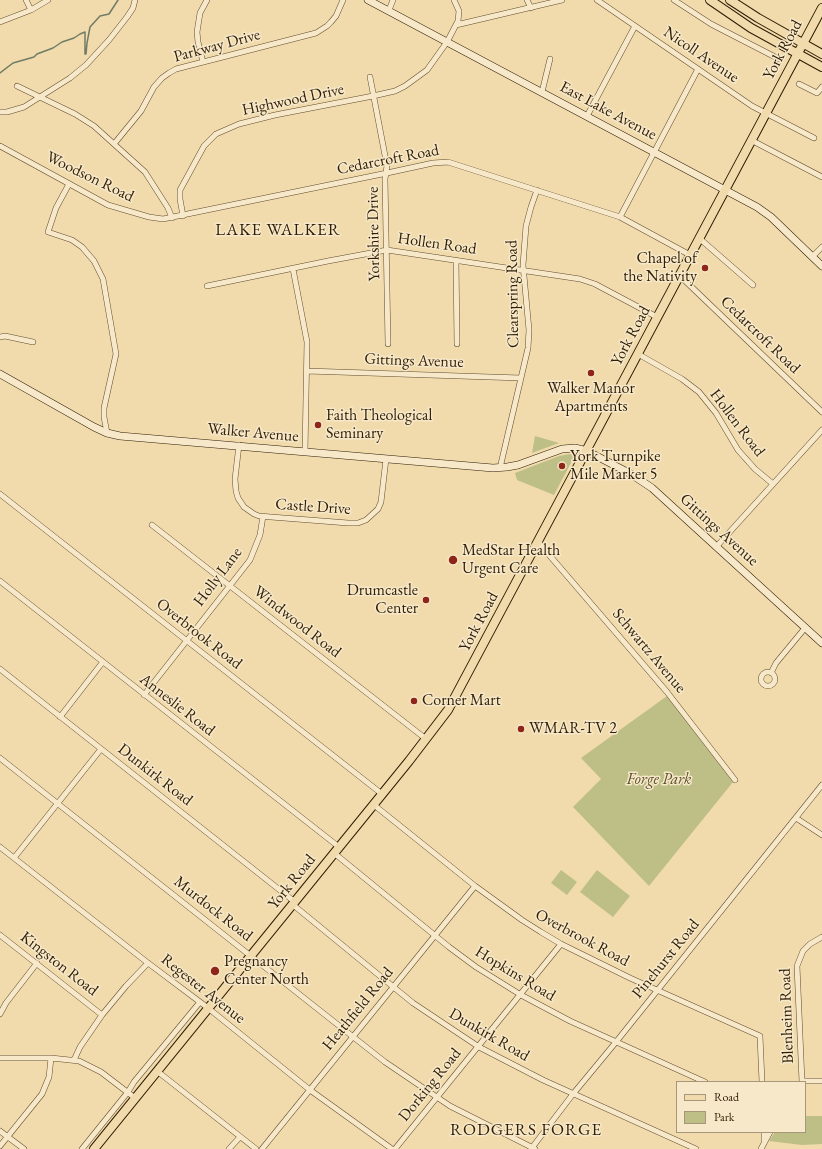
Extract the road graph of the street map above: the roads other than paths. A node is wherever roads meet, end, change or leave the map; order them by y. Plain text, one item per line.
1 (26, 0) edge
2 (48, 0) edge
3 (135, 0) edge
4 (207, 0) edge
5 (343, 0) edge
6 (368, 0) edge
7 (393, 0) edge
8 (454, 0) edge
9 (527, 0) edge
10 (562, 0) edge
11 (597, 0) edge
12 (674, 0) edge
13 (710, 0) edge
14 (730, 0) edge
15 (531, 8) junction
16 (31, 10) junction
17 (389, 10) junction
18 (821, 13) edge
19 (0, 22) edge
20 (456, 25) junction
21 (635, 26) junction
22 (447, 42) junction
23 (802, 44) junction
24 (797, 53) junction
25 (822, 54) edge
26 (550, 59) dead end
27 (780, 59) dead end
28 (204, 62) junction
29 (822, 67) edge
30 (698, 69) junction
31 (370, 77) dead end
32 (799, 84) dead end
33 (17, 86) dead end
34 (822, 87) edge
35 (542, 92) junction
36 (373, 96) junction
37 (41, 97) junction
38 (0, 112) edge
39 (766, 112) junction
40 (587, 116) junction
41 (814, 138) dead end
42 (751, 140) junction
43 (114, 144) junction
44 (0, 146) edge
45 (654, 152) junction
46 (387, 173) junction
47 (822, 177) edge
48 (69, 184) junction
49 (725, 189) junction
50 (537, 190) junction
51 (183, 216) junction
52 (620, 217) junction
53 (172, 218) junction
54 (699, 238) junction
55 (822, 247) edge
56 (387, 250) junction
57 (690, 255) junction
58 (812, 257) junction
59 (456, 260) junction
60 (822, 266) edge
61 (293, 269) junction
62 (524, 270) junction
63 (679, 275) junction
64 (753, 285) dead end
65 (207, 286) dead end
66 (657, 317) junction
67 (0, 337) edge
68 (33, 342) dead end
69 (388, 344) dead end
70 (457, 344) dead end
71 (638, 354) junction
72 (307, 371) junction
73 (0, 374) edge
74 (521, 378) junction
75 (822, 412) edge
76 (822, 430) edge
77 (107, 433) junction
78 (239, 445) junction
79 (587, 451) junction
80 (305, 452) junction
81 (386, 459) junction
82 (500, 468) junction
83 (773, 484) junction
84 (0, 494) edge
85 (263, 516) junction
86 (152, 525) dead end
87 (538, 542) junction
88 (717, 546) junction
89 (0, 582) edge
90 (229, 586) junction
91 (805, 628) junction
92 (187, 640) junction
93 (822, 641) edge
94 (102, 663) junction
95 (0, 669) edge
96 (771, 672) dead end
97 (144, 695) junction
98 (60, 717) junction
99 (426, 740) junction
100 (101, 749) junction
101 (0, 758) edge
102 (735, 780) dead end
103 (822, 785) edge
104 (382, 794) junction
105 (58, 803) junction
106 (374, 805) junction
107 (796, 818) junction
108 (822, 834) edge
109 (0, 847) edge
110 (337, 850) junction
111 (14, 858) junction
112 (475, 886) junction
113 (293, 903) junction
114 (0, 935) edge
115 (435, 935) junction
116 (822, 937) edge
117 (561, 944) junction
118 (251, 955) junction
119 (36, 963) junction
120 (148, 963) junction
121 (393, 986) junction
122 (657, 990) junction
123 (521, 995) junction
124 (200, 1002) junction
125 (208, 1008) junction
126 (0, 1014) edge
127 (102, 1015) junction
128 (352, 1037) junction
129 (616, 1042) junction
130 (479, 1047) junction
131 (0, 1058) edge
132 (51, 1058) junction
133 (74, 1060) junction
134 (157, 1071) junction
135 (703, 1081) edge
136 (762, 1081) edge
137 (802, 1081) edge
138 (806, 1082) edge
139 (822, 1082) edge
140 (310, 1090) junction
141 (128, 1092) junction
142 (573, 1094) junction
143 (135, 1098) junction
144 (437, 1098) junction
145 (0, 1131) edge
146 (764, 1133) edge
147 (769, 1133) edge
148 (8, 1136) junction
149 (240, 1136) junction
150 (764, 1142) junction
151 (0, 1146) edge
152 (532, 1148) edge
153 (24, 1149) edge
154 (82, 1149) edge
155 (94, 1149) edge
156 (229, 1149) edge
157 (256, 1149) edge
158 (262, 1149) edge
159 (394, 1149) edge
160 (696, 1149) edge
161 (761, 1149) edge

1 - 16 street
2 - 16 street
3 - 37 street
4 - 28 street
5 - 28 street, Parkway Drive
6 - 17 street, East Lake Avenue
7 - 17 street
8 - 20 street
9 - 15 street
10 - 15 street
11 - 21 street, Nicoll Avenue
12 - 27 street
13 - 24 main road
14 - 23 main road
15 - 20 street
16 - 19 street
17 - 22 street, East Lake Avenue
18 - 23 main road, York Road
20 - 22 street, Highwood Drive
21 - 30 street, Nicoll Avenue
21 - 40 street
22 - 35 street, East Lake Avenue
22 - 36 street, Highwood Drive
23 - 24 main road, York Road
23 - 25 main road
24 - 29 main road
24 - 39 main road, York Road
26 - 35 street
28 - 43 street, Parkway Drive
30 - 39 street, Nicoll Avenue
30 - 45 street
31 - 36 street, Yorkshire Drive
32 - 34 street
33 - 37 street
35 - 40 street, East Lake Avenue
36 - 46 street, Yorkshire Drive
36 - 51 street, Highwood Drive
37 - 38 street
37 - 43 street
39 - 41 street, Nicoll Avenue
39 - 42 main road, York Road
40 - 45 street, East Lake Avenue
42 - 47 street
42 - 49 main road, York Road
43 - 53 street
44 - 48 street, Woodson Road
45 - 49 street, East Lake Avenue
45 - 52 street
46 - 50 street, Cedarcroft Road
46 - 51 street, Cedarcroft Road
46 - 56 street, Yorkshire Drive
48 - 53 street, Woodson Road
48 - 77 street
49 - 54 main road, York Road
49 - 58 street, East Lake Avenue
50 - 52 street, Cedarcroft Road
50 - 62 street, Clearspring Road
51 - 53 street, Cedarcroft Road
52 - 57 street, Cedarcroft Road
54 - 57 main road, York Road
54 - 64 street
55 - 58 street
56 - 59 street, Hollen Road
56 - 61 street, Hollen Road
56 - 69 street, Yorkshire Drive
57 - 63 main road, York Road
58 - 60 street, East Lake Avenue
59 - 62 street, Hollen Road
59 - 70 street
61 - 65 street, Hollen Road
61 - 72 street
62 - 66 street, Hollen Road
62 - 74 street, Clearspring Road
63 - 66 main road, York Road
63 - 75 street, Cedarcroft Road
66 - 71 main road, York Road
67 - 68 street
71 - 79 main road, York Road
71 - 83 street, Hollen Road
72 - 74 street, Gittings Avenue
72 - 80 street
73 - 77 street, Walker Avenue
74 - 82 street, Clearspring Road
76 - 83 street
77 - 78 street, Walker Avenue
78 - 80 street, Walker Avenue
78 - 85 street
79 - 82 street, Walker Avenue
79 - 87 main road, York Road
79 - 88 street, Gittings Avenue
80 - 81 street, Walker Avenue
81 - 82 street, Walker Avenue
81 - 85 street, Castle Drive
83 - 88 street
84 - 92 street, Overbrook Road
85 - 90 street, Holly Lane
86 - 90 street, Windwood Road
87 - 99 main road, York Road
87 - 102 street, Schwartz Avenue
88 - 91 street, Gittings Avenue
89 - 94 street, Anneslie Road
90 - 92 street, Holly Lane
90 - 99 street, Windwood Road
91 - 93 street, Gittings Avenue
91 - 96 street
92 - 97 street, Holly Lane
92 - 104 street, Overbrook Road
94 - 97 street, Anneslie Road
94 - 98 street
95 - 98 street, Dunkirk Road
97 - 110 street, Anneslie Road
98 - 100 street, Dunkirk Road
99 - 104 main road, York Road
100 - 105 street
100 - 113 street, Dunkirk Road
101 - 105 street, Murdock Road
103 - 107 street, Pinehurst Road
104 - 106 main road, York Road
105 - 111 street
105 - 118 street, Murdock Road
106 - 110 main road, York Road
106 - 112 street, Overbrook Road
107 - 108 street
107 - 122 street, Pinehurst Road
109 - 111 street, Regester Avenue
110 - 113 main road, York Road
110 - 115 street, Hopkins Road
111 - 120 street, Regester Avenue
112 - 115 street, Heathfield Road
112 - 117 street, Overbrook Road
113 - 118 main road, York Road
113 - 121 street, Dunkirk Road
114 - 119 street, Kingston Road
115 - 121 street, Heathfield Road
115 - 123 street, Hopkins Road
116 - 137 street, Blenheim Road
117 - 122 street, Overbrook Road
117 - 123 street, Dorking Road
118 - 125 main road, York Road
118 - 128 street, Murdock Road
119 - 126 street
119 - 127 street, Kingston Road
120 - 124 street, Regester Avenue
120 - 127 street
121 - 128 street, Heathfield Road
121 - 130 street, Dunkirk Road
122 - 129 street, Pinehurst Road
122 - 136 street, Overbrook Road
123 - 129 street, Hopkins Road
123 - 130 street, Dorking Road
124 - 125 street, Regester Avenue
124 - 141 street
125 - 134 main road, York Road
125 - 140 street, Regester Avenue
127 - 133 street
128 - 140 street, Heathfield Road
128 - 144 street, Murdock Road
129 - 135 street, Hopkins Road
129 - 142 street, Pinehurst Road
130 - 142 street, Dunkirk Road
130 - 144 street, Dorking Road
131 - 132 street
132 - 133 street
132 - 148 street
133 - 141 street
134 - 143 main road, York Road
134 - 149 street
138 - 139 street, Blenheim Road
140 - 158 street, Heathfield Road
140 - 159 street, Regester Avenue
141 - 143 street
141 - 154 street
142 - 152 street, Pinehurst Road
142 - 160 street, Dunkirk Road
143 - 155 main road, York Road
144 - 152 street, Murdock Road
144 - 159 street, Dorking Road
145 - 148 street
146 - 150 street
147 - 150 street
148 - 151 street
148 - 153 street
149 - 156 street
149 - 157 street
150 - 161 street

